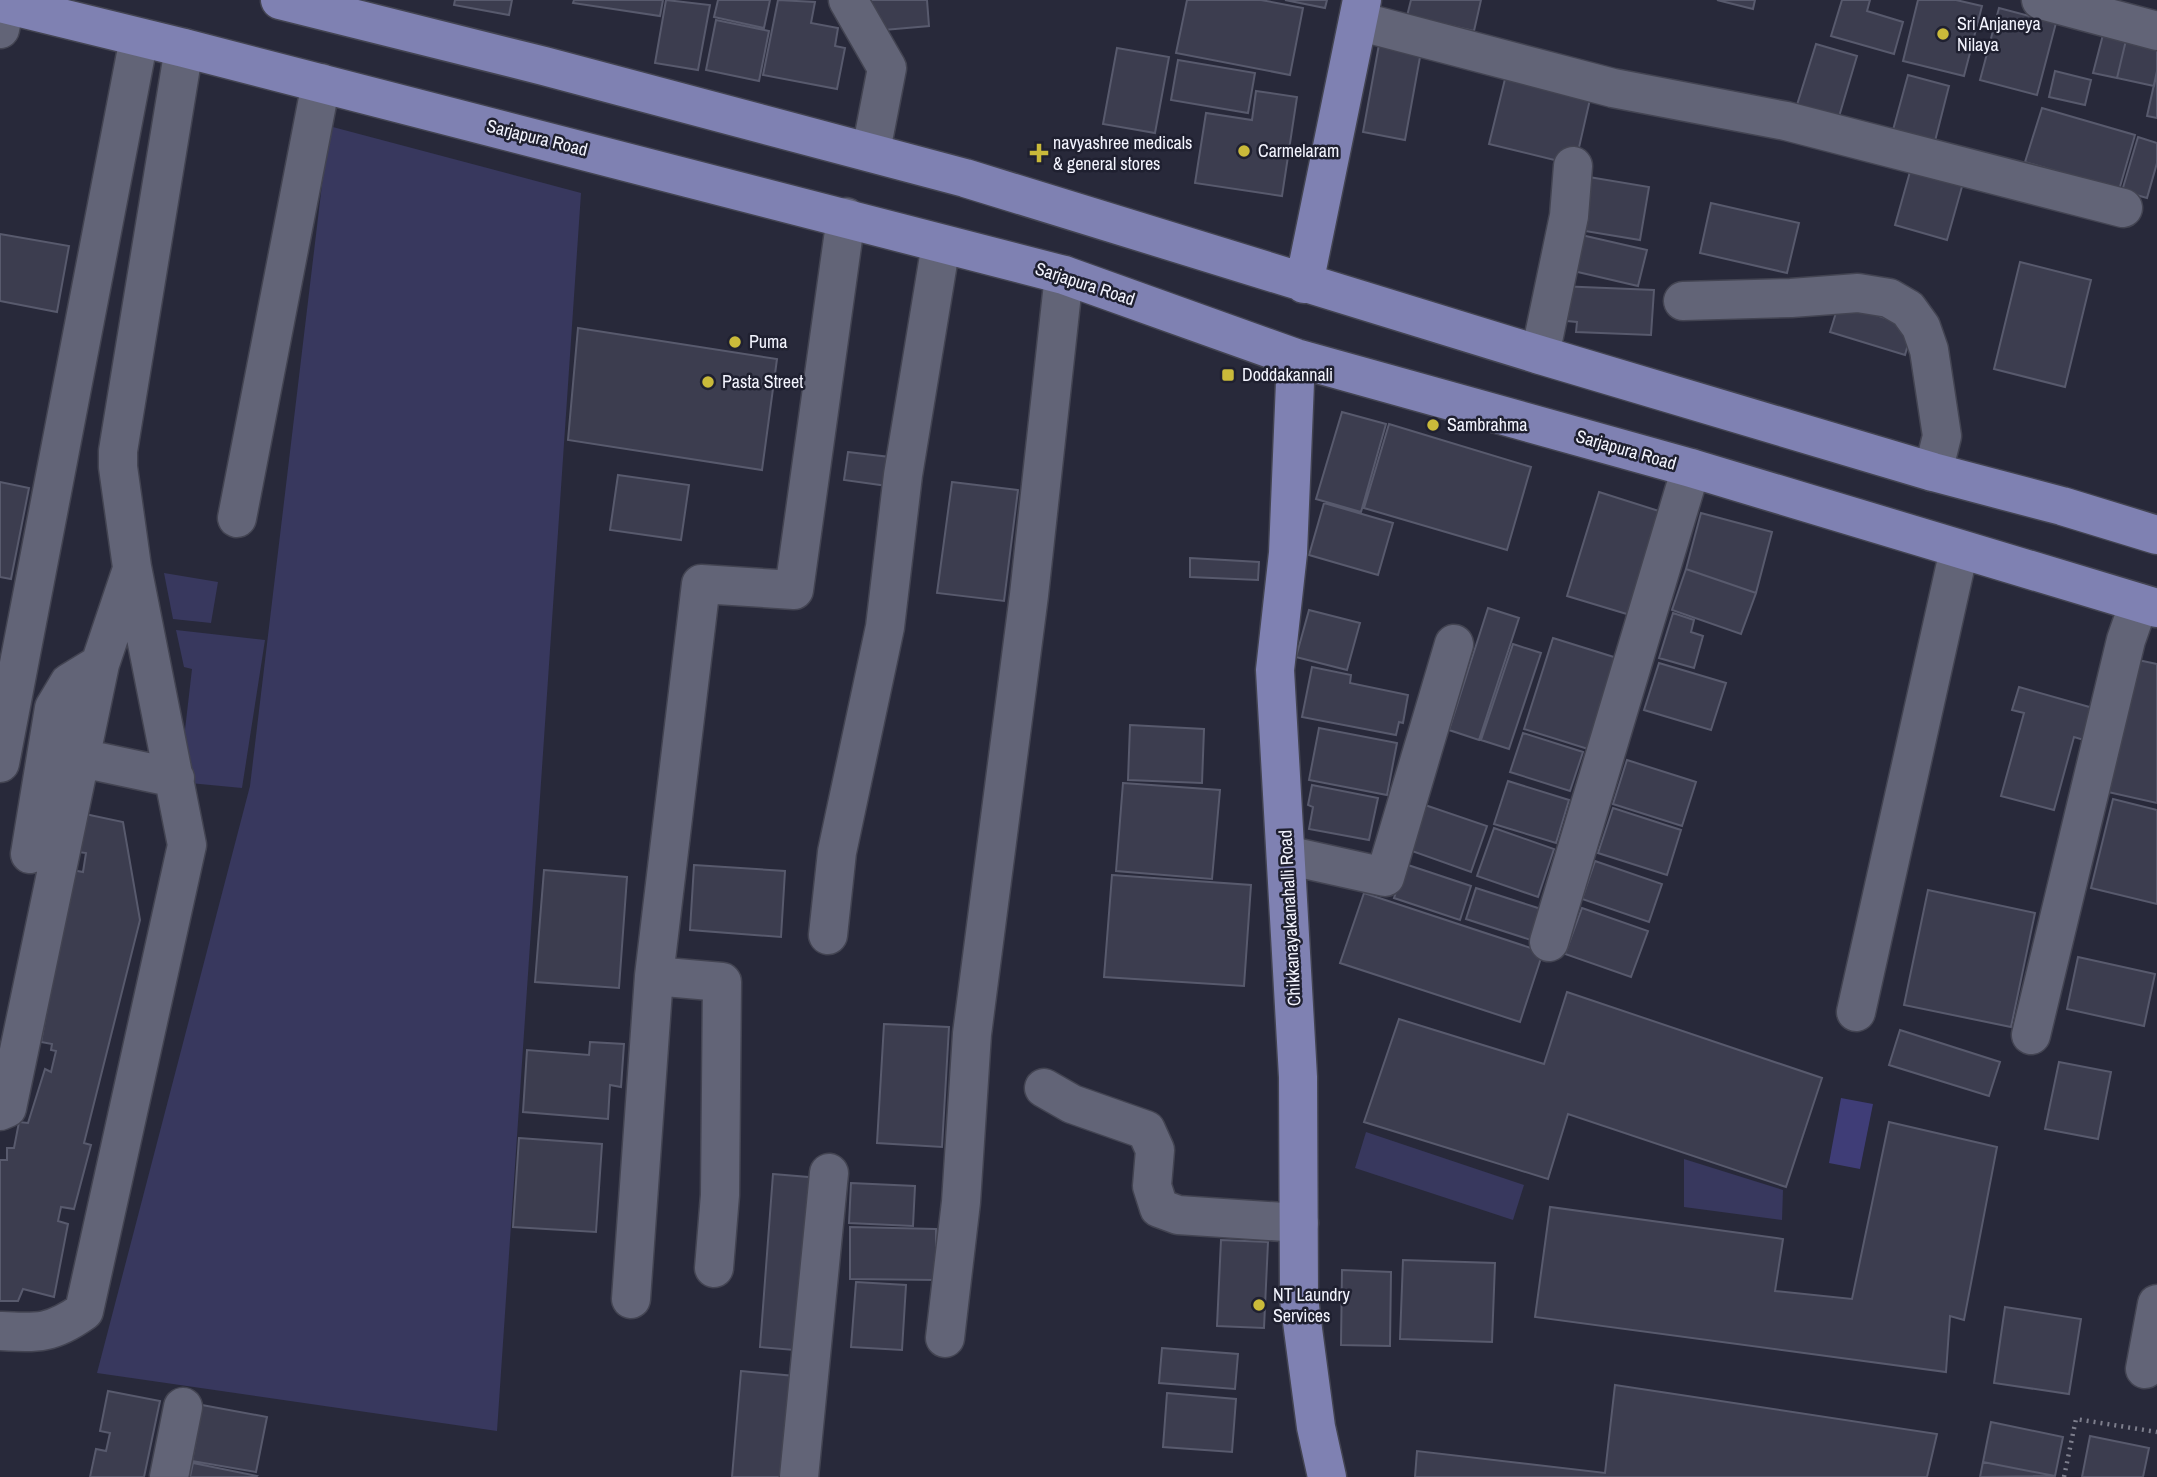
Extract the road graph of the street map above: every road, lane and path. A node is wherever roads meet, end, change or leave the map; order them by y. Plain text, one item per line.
1 (280, 0) edge
2 (848, 0) edge
3 (2041, 0) edge
4 (1360, 10) edge
5 (2, 12) edge
6 (2157, 32) edge
7 (139, 38) junction
8 (184, 48) junction
9 (321, 83) junction
10 (871, 152) junction
11 (1573, 166) dead end
12 (2123, 208) dead end
13 (845, 217) junction
14 (941, 244) junction
15 (1064, 275) junction
16 (1304, 284) junction
17 (1683, 301) dead end
18 (1540, 355) junction
19 (1296, 358) junction
20 (1690, 468) junction
21 (1933, 472) junction
22 (237, 518) dead end
23 (2157, 535) edge
24 (1959, 550) junction
25 (132, 567) junction
26 (2148, 606) edge
27 (1454, 644) dead end
28 (100, 664) junction
29 (81, 758) junction
30 (0, 763) edge
31 (175, 778) junction
32 (30, 853) dead end
33 (1286, 855) junction
34 (828, 935) dead end
35 (1549, 942) dead end
36 (654, 976) junction
37 (1856, 1012) dead end
38 (149, 1020) junction
39 (2031, 1035) dead end
40 (1044, 1088) dead end
41 (0, 1111) edge
42 (829, 1173) dead end
43 (131, 1209) dead end
44 (1299, 1223) junction
45 (714, 1268) dead end
46 (631, 1299) dead end
47 (2157, 1304) edge
48 (0, 1331) edge
49 (946, 1338) dead end
50 (2145, 1369) dead end
51 (183, 1407) dead end
52 (2157, 1432) edge
53 (169, 1477) edge
54 (799, 1477) edge
55 (1327, 1477) edge
56 (2064, 1477) edge

1 - 10 main road
2 - 10 street
3 - 6 street
4 - 12 street
4 - 16 main road
5 - 7 main road, Sarjapura Road
7 - 8 main road, Sarjapura Road
7 - 30 street
8 - 9 main road, Sarjapura Road
8 - 25 street
9 - 13 main road, Sarjapura Road
9 - 22 street
10 - 16 main road
11 - 18 street
13 - 14 main road, Sarjapura Road
13 - 36 street
14 - 15 main road, Sarjapura Road
14 - 34 street
15 - 19 main road, Sarjapura Road
15 - 49 street
16 - 18 main road
17 - 21 street
18 - 21 main road
19 - 20 main road, Sarjapura Road
19 - 33 main road, Chikkanayakanahalli Road
20 - 24 main road, Sarjapura Road
20 - 35 street
21 - 23 main road
24 - 26 main road, Sarjapura Road
24 - 37 street
25 - 28 street
25 - 31 street
26 - 39 street
27 - 33 street
28 - 29 street
28 - 32 street
29 - 31 street
29 - 41 street
31 - 38 street
33 - 44 main road, Chikkanayakanahalli Road
36 - 45 street
36 - 46 street
38 - 43 street
38 - 48 street
40 - 44 street
42 - 54 street
44 - 55 main road, Chikkanayakanahalli Road
47 - 50 street
51 - 53 street
52 - 56 path

